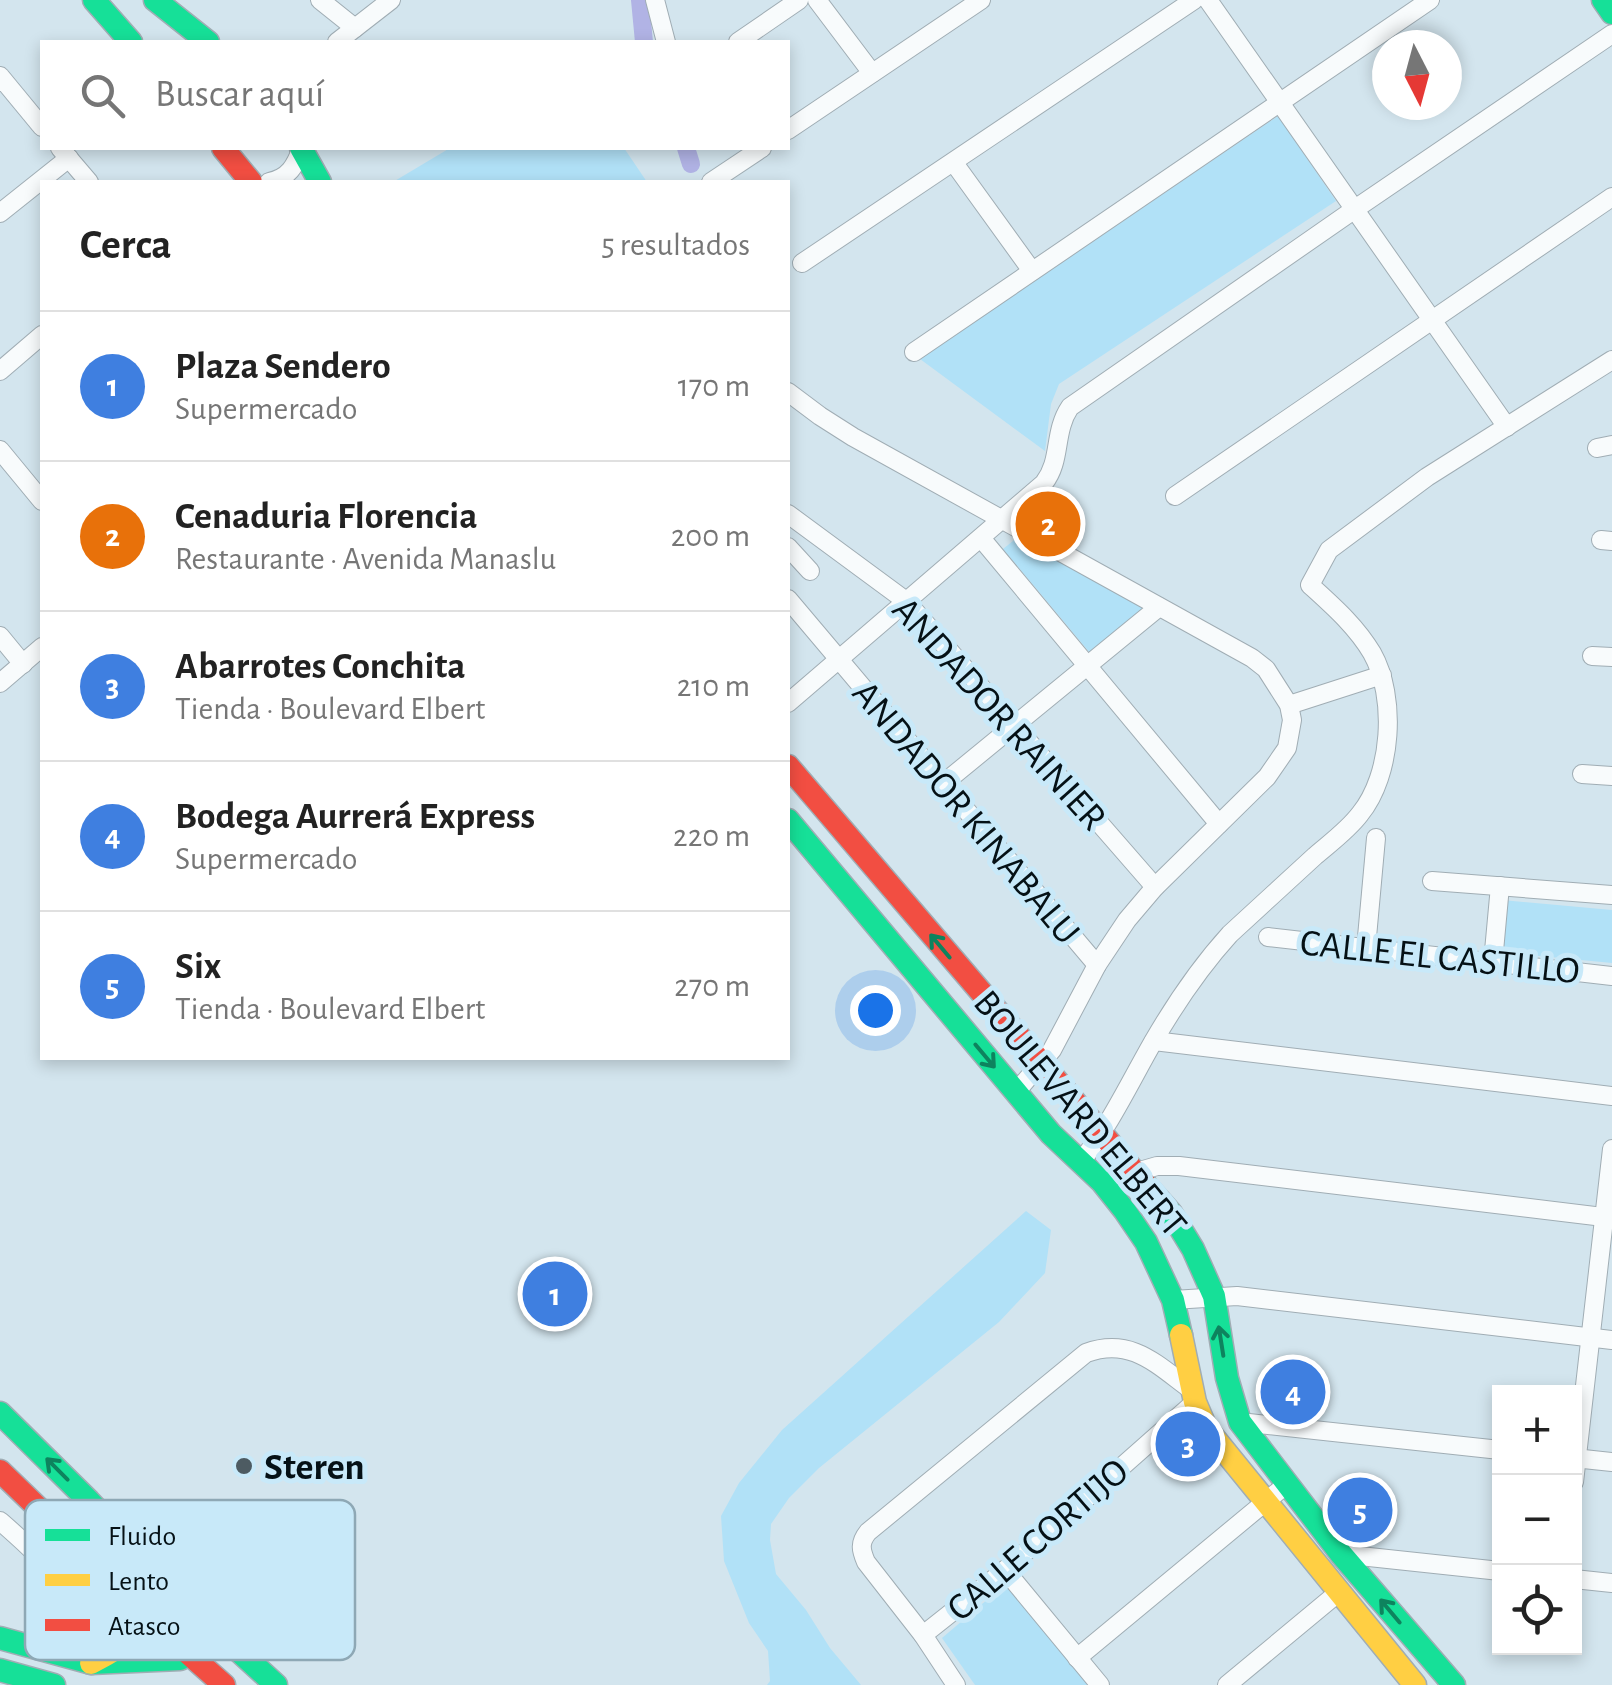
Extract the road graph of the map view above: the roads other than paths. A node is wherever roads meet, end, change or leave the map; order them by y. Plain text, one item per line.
1 (94, 0) edge
2 (156, 0) edge
3 (320, 0) edge
4 (392, 0) edge
5 (655, 0) edge
6 (798, 0) edge
7 (817, 0) edge
8 (981, 0) edge
9 (1194, 0) edge
10 (1208, 0) edge
11 (1430, 0) edge
12 (1604, 0) edge
13 (1612, 13) edge
14 (356, 28) junction
15 (1612, 34) edge
16 (129, 40) edge
17 (206, 40) edge
18 (340, 40) edge
19 (665, 40) edge
20 (741, 40) edge
21 (872, 73) junction
22 (0, 76) edge
23 (1280, 102) junction
24 (40, 125) edge
25 (790, 129) edge
26 (225, 150) edge
27 (301, 150) edge
28 (303, 150) edge
29 (759, 150) edge
30 (64, 153) edge
31 (954, 163) junction
32 (88, 180) edge
33 (251, 180) edge
34 (275, 180) edge
35 (319, 180) edge
36 (713, 180) edge
37 (1612, 197) edge
38 (1354, 209) junction
39 (0, 213) edge
40 (802, 263) dead end
41 (1032, 272) junction
42 (1433, 322) junction
43 (40, 337) edge
44 (914, 352) dead end
45 (1612, 360) edge
46 (0, 370) edge
47 (790, 394) edge
48 (1507, 427) junction
49 (0, 450) edge
50 (40, 494) edge
51 (1175, 496) dead end
52 (790, 515) edge
53 (1001, 520) junction
54 (981, 538) junction
55 (790, 549) edge
56 (810, 571) dead end
57 (790, 601) edge
58 (906, 602) junction
59 (1159, 606) junction
60 (0, 636) edge
61 (40, 649) edge
62 (1592, 656) dead end
63 (1612, 657) edge
64 (837, 660) junction
65 (23, 664) junction
66 (1087, 666) junction
67 (1382, 676) junction
68 (0, 683) edge
69 (790, 701) edge
70 (1289, 705) junction
71 (1014, 725) junction
72 (790, 768) edge
73 (1582, 774) dead end
74 (1612, 776) edge
75 (944, 784) junction
76 (790, 822) edge
77 (1219, 824) junction
78 (1376, 838) dead end
79 (1432, 881) dead end
80 (1155, 886) junction
81 (1500, 886) junction
82 (1612, 895) edge
83 (1268, 937) dead end
84 (1366, 948) junction
85 (1493, 962) junction
86 (1097, 965) junction
87 (1612, 976) edge
88 (1154, 1042) junction
89 (1041, 1063) junction
90 (1016, 1092) junction
91 (1612, 1096) edge
92 (1102, 1136) junction
93 (1612, 1149) edge
94 (1080, 1163) junction
95 (1136, 1172) junction
96 (1102, 1182) junction
97 (1608, 1218) edge
98 (1214, 1296) junction
99 (1173, 1300) junction
100 (1591, 1337) junction
101 (1612, 1340) edge
102 (1194, 1397) junction
103 (1582, 1410) edge
104 (0, 1413) edge
105 (1240, 1422) junction
106 (1492, 1449) edge
107 (1582, 1459) edge
108 (1612, 1462) edge
109 (0, 1471) edge
110 (1287, 1484) junction
111 (30, 1500) edge
112 (88, 1500) edge
113 (1266, 1501) junction
114 (0, 1520) edge
115 (25, 1545) edge
116 (1342, 1554) junction
117 (1005, 1570) junction
118 (1492, 1570) edge
119 (1582, 1580) edge
120 (1612, 1584) edge
121 (1340, 1592) junction
122 (923, 1636) junction
123 (0, 1638) edge
124 (25, 1645) edge
125 (1078, 1658) junction
126 (80, 1660) edge
127 (94, 1660) edge
128 (150, 1660) edge
129 (195, 1660) edge
130 (91, 1662) junction
131 (250, 1662) joint
132 (0, 1670) edge
133 (215, 1682) edge
134 (54, 1685) edge
135 (276, 1685) edge
136 (956, 1685) edge
137 (1100, 1685) edge
138 (1227, 1685) edge
139 (1415, 1685) edge
140 (1454, 1685) edge

1 - 16 street
2 - 17 street
3 - 14 street
4 - 14 street
5 - 19 street
6 - 20 street
7 - 21 street
8 - 21 street
9 - 31 street
10 - 23 street
11 - 23 street
12 - 13 street
14 - 18 street
15 - 38 street
21 - 25 street
22 - 24 street
23 - 38 street
23 - 41 street
26 - 33 street
27 - 34 street
28 - 35 street
29 - 36 street
30 - 32 street
30 - 39 street
31 - 40 street
31 - 41 street
37 - 42 street
38 - 42 street
38 - 53 street
41 - 44 street
42 - 48 street
42 - 51 street
43 - 46 street
45 - 48 street
47 - 53 street
48 - 67 street
49 - 50 street
52 - 58 street, ANDADOR RAINIER
53 - 54 street
53 - 59 street
54 - 58 street
54 - 66 street
55 - 56 street
57 - 64 street, ANDADOR KINABALU
58 - 64 street
58 - 71 street, ANDADOR RAINIER
59 - 66 street
59 - 70 street
60 - 65 street
61 - 65 street
62 - 63 street
64 - 69 street
64 - 75 street, ANDADOR KINABALU
65 - 68 street
66 - 71 street
66 - 77 street
67 - 70 street
67 - 88 street
70 - 77 street
71 - 75 street
71 - 80 street, ANDADOR RAINIER
89 -> 72 street, BOULEVARD ELBERT
73 - 74 street
75 - 86 street, ANDADOR KINABALU
76 -> 90 street, BOULEVARD ELBERT
77 - 80 street
78 - 84 street
79 - 81 street
80 - 86 street
81 - 82 street
81 - 85 street
83 - 84 street, CALLE EL CASTILLO
84 - 85 street, CALLE EL CASTILLO
85 - 87 street, CALLE EL CASTILLO
86 - 89 street
88 - 91 street
88 - 92 street
89 - 90 street
89 - 92 street, BOULEVARD ELBERT
90 - 94 street, BOULEVARD ELBERT
92 - 94 street
92 - 95 street, BOULEVARD ELBERT
93 - 97 street
94 - 96 street, BOULEVARD ELBERT
95 - 96 street
95 - 97 street
95 - 98 street, BOULEVARD ELBERT
96 - 99 street, BOULEVARD ELBERT
97 - 100 street
98 - 99 street
98 - 100 street
105 -> 98 street, BOULEVARD ELBERT
99 - 102 street, BOULEVARD ELBERT
100 - 101 street
100 - 103 street
102 - 113 street, BOULEVARD ELBERT
102 - 117 street, CALLE CORTIJO
102 - 122 street
112 -> 104 street
105 - 106 street
105 - 110 street, BOULEVARD ELBERT
107 - 108 street
109 - 111 street
110 - 113 street
110 - 116 street, BOULEVARD ELBERT
113 - 121 street, BOULEVARD ELBERT
113 - 125 street
114 - 115 street
116 - 118 street
140 -> 116 street, BOULEVARD ELBERT
117 - 122 street, CALLE CORTIJO
117 - 125 street
119 - 120 street
121 - 138 street
121 - 139 street, BOULEVARD ELBERT
122 - 136 street
123 - 124 street
125 - 137 street
126 - 130 street
127 - 130 street
128 - 130 street
129 - 133 street
131 - 133 street
131 - 135 street
132 - 134 street

